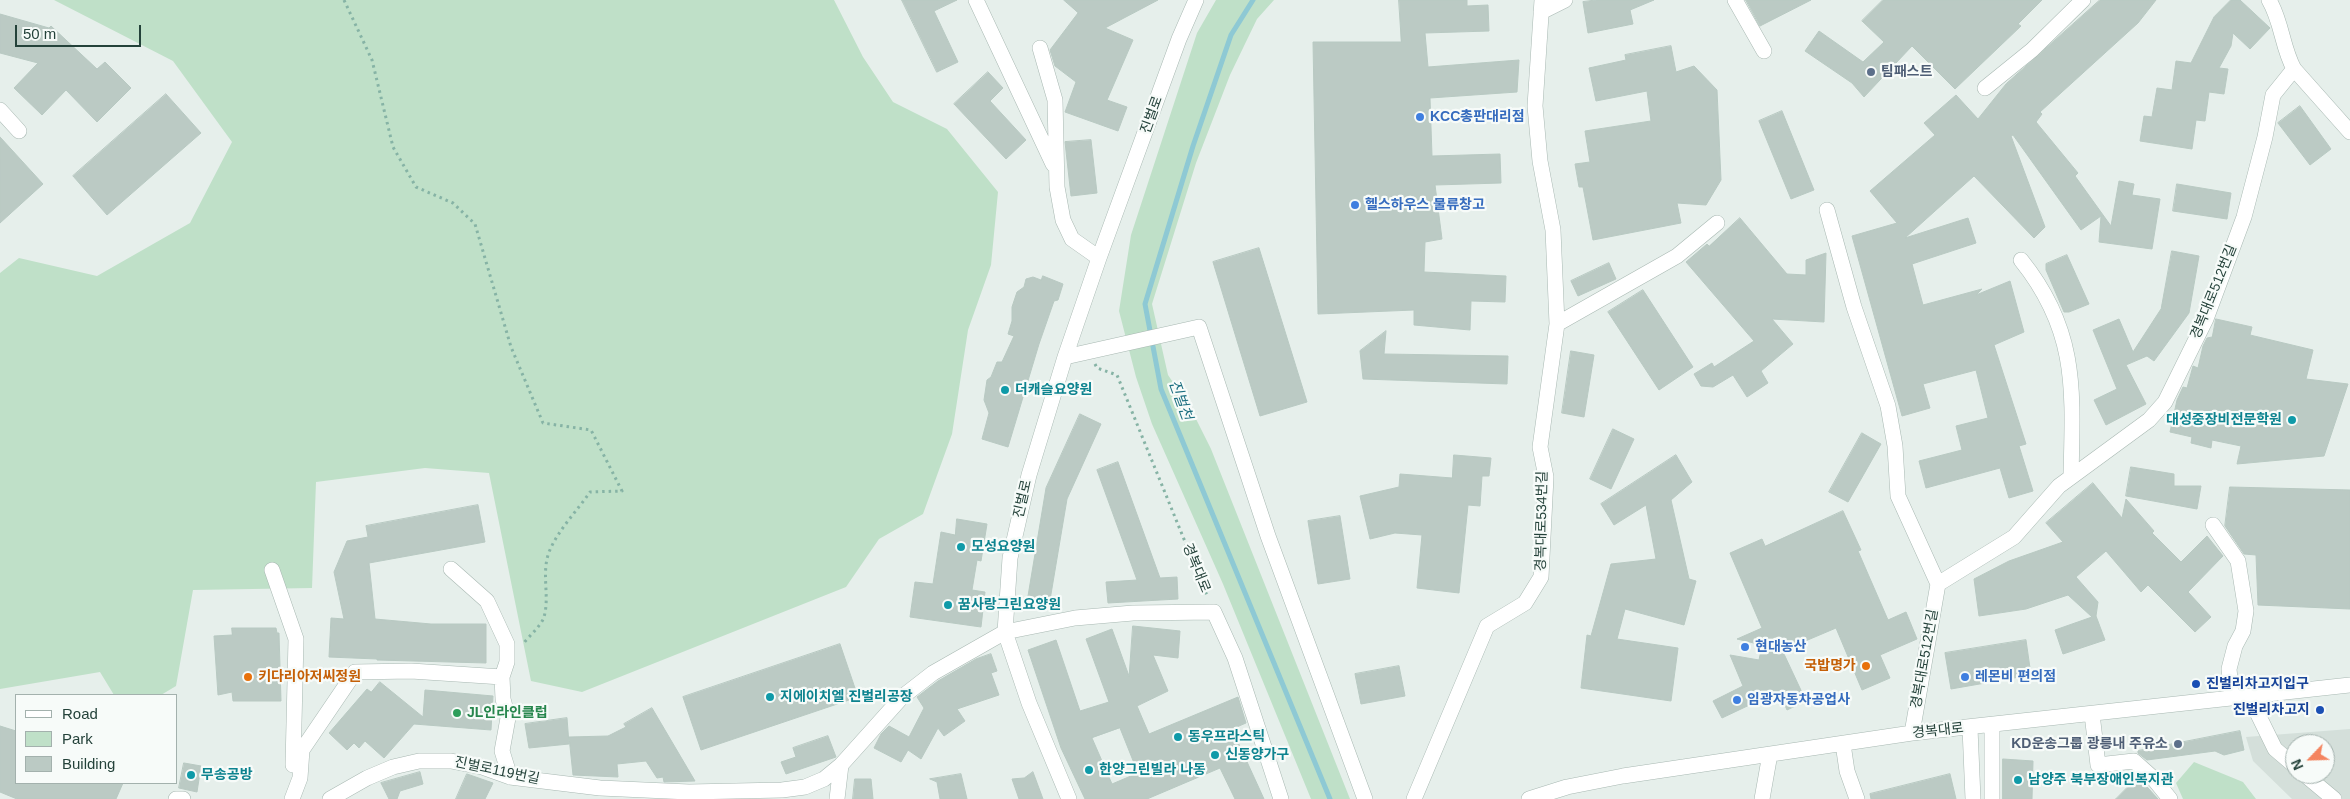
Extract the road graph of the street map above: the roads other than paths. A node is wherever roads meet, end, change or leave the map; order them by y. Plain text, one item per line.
1 (976, 0) edge
2 (1196, 0) edge
3 (1565, 0) edge
4 (1735, 0) edge
5 (2083, 0) edge
6 (2269, 0) edge
7 (1541, 6) edge
8 (1040, 48) dead end
9 (1764, 51) dead end
10 (2294, 69) junction
11 (1985, 88) dead end
12 (0, 110) edge
13 (19, 131) dead end
14 (2350, 132) edge
15 (1057, 171) junction
16 (1827, 210) dead end
17 (1718, 222) dead end
18 (1099, 258) junction
19 (2021, 260) dead end
20 (1558, 324) junction
21 (1065, 358) junction
22 (2071, 476) junction
23 (2213, 524) dead end
24 (452, 569) dead end
25 (272, 570) dead end
26 (1938, 584) junction
27 (1005, 632) junction
28 (502, 677) junction
29 (2350, 685) edge
30 (2248, 696) junction
31 (2232, 698) junction
32 (2092, 714) junction
33 (1992, 725) junction
34 (1970, 728) junction
35 (1912, 733) junction
36 (1844, 744) junction
37 (1770, 754) junction
38 (2285, 758) edge
39 (841, 765) junction
40 (510, 777) junction
41 (2316, 784) edge
42 (176, 799) edge
43 (183, 799) edge
44 (290, 799) edge
45 (330, 799) edge
46 (836, 799) edge
47 (1069, 799) edge
48 (1281, 799) edge
49 (1365, 799) edge
50 (1414, 799) edge
51 (1529, 799) edge
52 (1762, 799) edge
53 (1857, 799) edge
54 (1974, 799) edge
55 (1992, 799) edge
56 (2170, 799) edge
57 (2334, 799) edge

1 - 15 street
2 - 18 street, 진벌로
3 - 7 street, 경복대로534번길
4 - 9 street
5 - 11 street
6 - 10 street
7 - 20 street, 경복대로534번길
8 - 15 street
10 - 14 street
10 - 22 street, 경복대로512번길
12 - 13 street
15 - 18 street
16 - 26 street
17 - 20 street
18 - 21 street, 진벌로
19 - 22 street
20 - 50 street, 경복대로534번길
21 - 27 street, 진벌로
21 - 49 street
22 - 26 street, 경복대로512번길
23 - 31 street
24 - 28 street
25 - 44 street
26 - 35 street, 경복대로512번길
27 - 39 street, 진벌로119번길
27 - 47 street, 진벌로
27 - 48 street, 진벌로119번길
28 - 40 street
28 - 44 street
29 - 30 street, 경복대로
30 - 31 street, 경복대로
30 - 38 street
31 - 32 street, 경복대로
32 - 33 street, 경복대로
32 - 56 street
33 - 34 street, 경복대로
33 - 55 street
34 - 35 street, 경복대로
34 - 54 street
35 - 36 street, 경복대로
36 - 37 street, 경복대로
36 - 53 street
37 - 51 street, 경복대로
37 - 52 street
39 - 40 street, 진벌로119번길
39 - 46 street
40 - 45 street, 진벌로119번길
41 - 57 street
42 - 43 street

